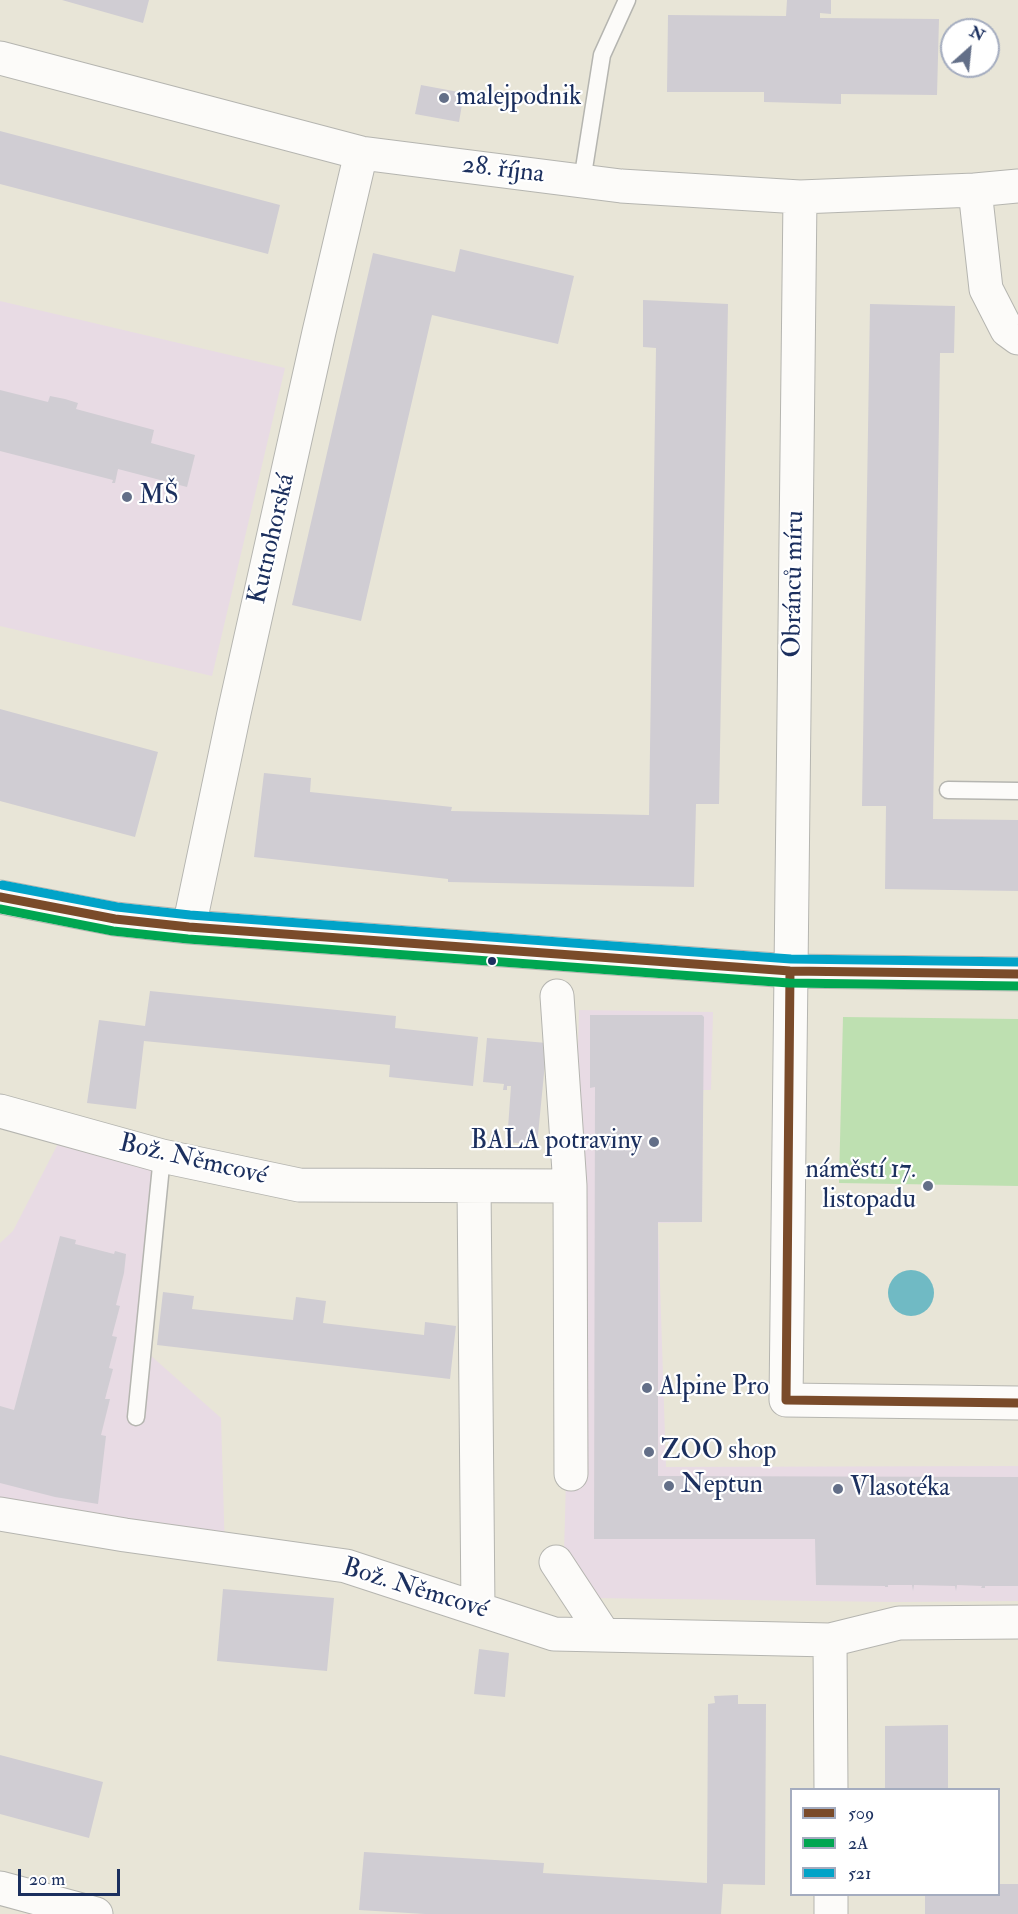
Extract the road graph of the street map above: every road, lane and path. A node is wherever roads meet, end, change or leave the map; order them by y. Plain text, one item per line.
1 (627, 0) edge
2 (0, 58) edge
3 (361, 153) junction
4 (582, 181) junction
5 (1018, 186) edge
6 (975, 190) junction
7 (800, 197) junction
8 (1018, 338) edge
9 (948, 790) dead end
10 (1018, 791) edge
11 (0, 897) edge
12 (189, 927) junction
13 (790, 971) junction
14 (1018, 974) edge
15 (557, 996) dead end
16 (0, 1110) edge
17 (162, 1156) junction
18 (474, 1186) junction
19 (570, 1186) junction
20 (1018, 1403) edge
21 (136, 1417) dead end
22 (571, 1474) dead end
23 (0, 1514) edge
24 (556, 1562) dead end
25 (478, 1609) junction
26 (1018, 1622) edge
27 (604, 1635) junction
28 (830, 1640) junction
29 (831, 1788) edge
30 (0, 1888) edge
31 (831, 1896) edge
32 (96, 1914) edge
33 (831, 1914) edge

1 - 4 lane
2 - 3 street, 28. října
3 - 4 street, 28. října
3 - 12 street, Kutnohorská
4 - 7 street, 28. října
5 - 6 street, 28. října
6 - 7 street, 28. října
6 - 8 street
7 - 13 street, Obránců míru
9 - 10 lane
11 - 12 street
12 - 13 street
13 - 14 street
13 - 20 street
15 - 19 street
16 - 17 street, Bož. Němcové
17 - 18 street, Bož. Němcové
17 - 21 lane
18 - 19 street, Bož. Němcové
18 - 25 street
19 - 22 street
23 - 25 street, Bož. Němcové
24 - 27 street
25 - 27 street, Bož. Němcové
26 - 28 street, Bož. Němcové
27 - 28 street, Bož. Němcové
28 - 29 street
30 - 32 street
31 - 33 street

